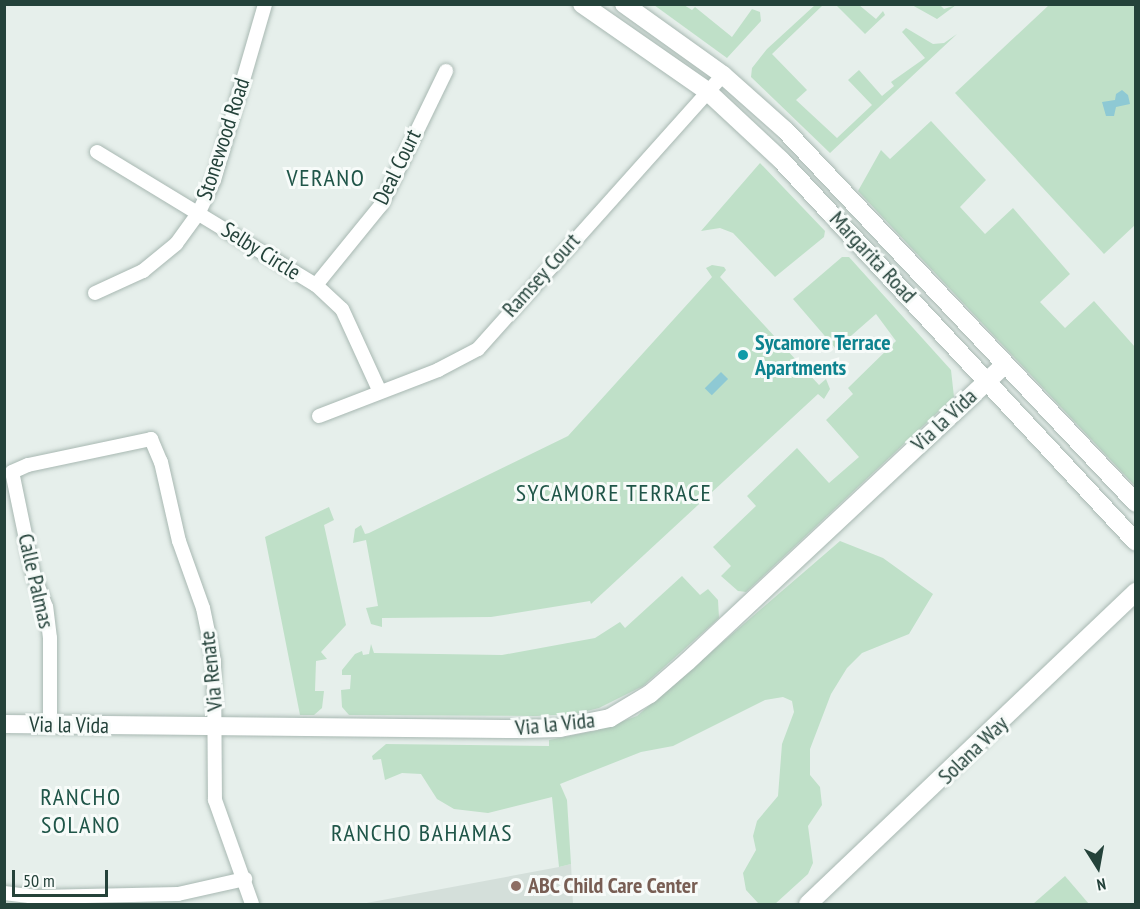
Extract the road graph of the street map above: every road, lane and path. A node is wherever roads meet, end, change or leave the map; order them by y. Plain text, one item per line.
1 (582, 4) edge
2 (624, 4) edge
3 (263, 5) edge
4 (446, 71) dead end
5 (723, 75) junction
6 (706, 91) junction
7 (97, 152) dead end
8 (199, 212) junction
9 (316, 285) junction
10 (95, 293) dead end
11 (1005, 364) junction
12 (988, 380) junction
13 (380, 392) junction
14 (319, 416) dead end
15 (151, 439) joint
16 (1136, 502) edge
17 (1136, 542) edge
18 (1136, 592) edge
19 (4, 724) edge
20 (50, 726) junction
21 (216, 726) junction
22 (245, 879) junction
23 (4, 893) edge
24 (252, 904) edge
25 (808, 904) edge

1 - 6 street, Margarita Road
2 - 5 street, Margarita Road
3 - 8 street, Stonewood Road
4 - 9 street, Deal Court
5 - 6 street, Ramsey Court
5 - 11 street, Margarita Road
6 - 12 street, Margarita Road
6 - 13 street, Ramsey Court
7 - 8 street, Selby Circle
8 - 9 street, Selby Circle
8 - 10 street, Stonewood Road
9 - 13 street, Selby Circle
11 - 12 street, Via la Vida
11 - 16 street, Margarita Road
12 - 17 street, Margarita Road
12 - 21 street, Via la Vida
13 - 14 street, Ramsey Court
15 - 20 street, Calle Palmas
15 - 21 street, Via Renate
18 - 25 street, Solana Way
19 - 20 street, Via la Vida
20 - 21 street, Via la Vida
21 - 22 street, Via Renate
22 - 23 street
22 - 24 street, Via Renate

